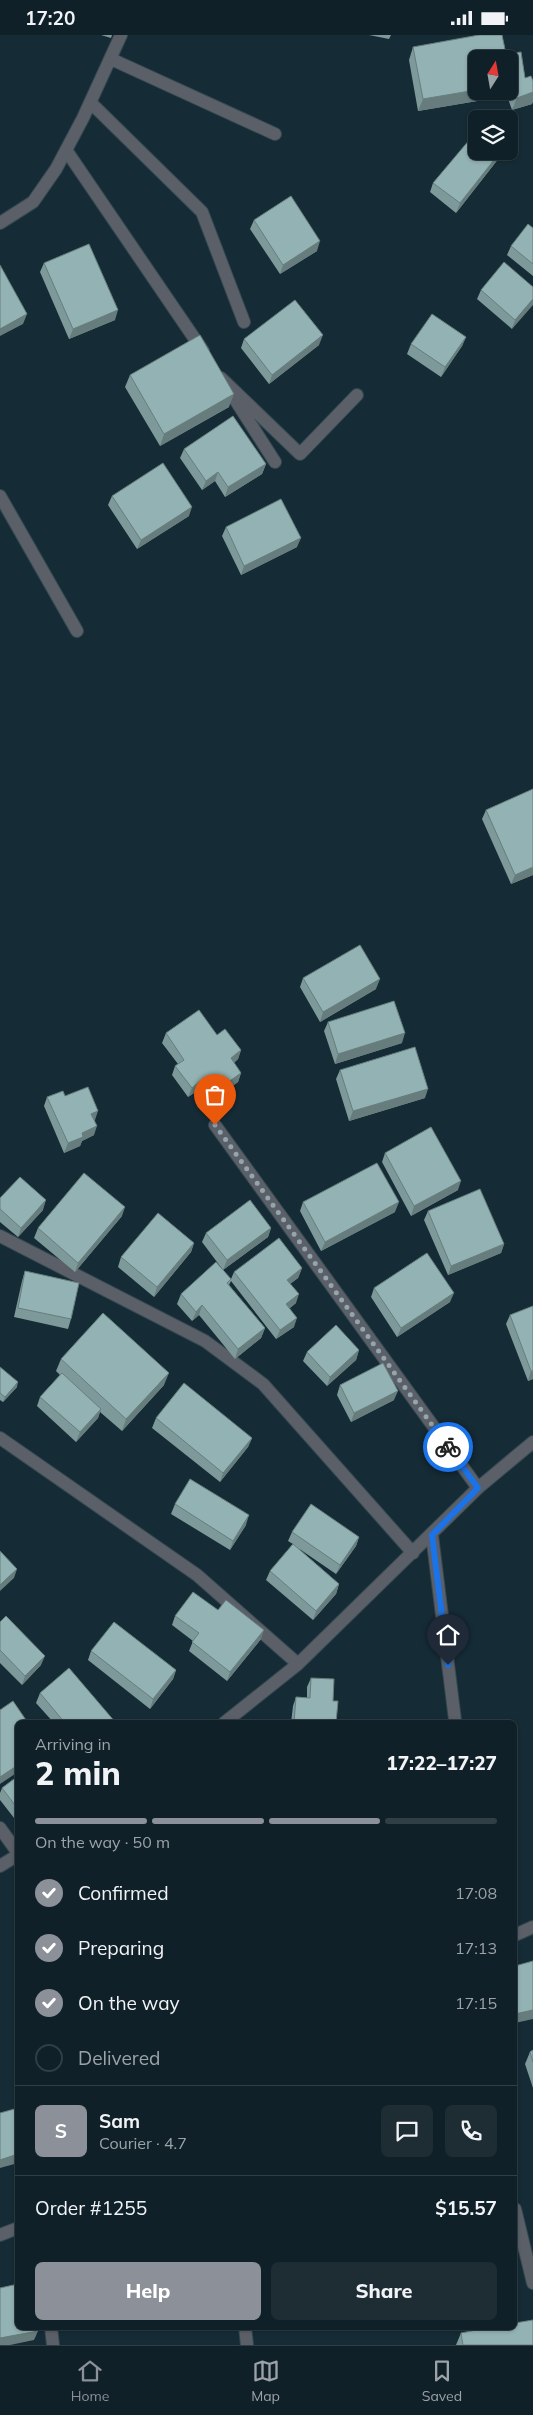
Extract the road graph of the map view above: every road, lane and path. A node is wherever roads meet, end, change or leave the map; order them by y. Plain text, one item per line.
1 (122, 35) edge
2 (111, 59) junction
3 (91, 103) junction
4 (275, 134) dead end
5 (66, 150) junction
6 (0, 223) edge
7 (244, 321) dead end
8 (225, 384) junction
9 (357, 395) dead end
10 (275, 462) dead end
11 (0, 496) edge
12 (77, 631) dead end
13 (215, 1125) dead end
14 (0, 1236) edge
15 (0, 1438) edge
16 (533, 1442) edge
17 (478, 1488) junction
18 (432, 1535) junction
19 (413, 1553) junction
20 (298, 1664) junction
21 (228, 1720) edge
22 (455, 1720) dead end
23 (0, 1828) edge
24 (15, 1850) edge
25 (15, 1856) edge
26 (0, 1866) edge
27 (533, 1927) edge
28 (517, 1934) edge
29 (517, 2217) edge
30 (15, 2229) edge
31 (0, 2235) edge
32 (533, 2283) edge
33 (51, 2330) edge
34 (245, 2330) edge
35 (53, 2345) edge
36 (247, 2345) edge

1 - 2 street
2 - 3 street
2 - 4 street
3 - 5 street
3 - 7 street
5 - 6 street
5 - 8 street
8 - 9 street
8 - 10 street
11 - 12 street
13 - 17 street
14 - 19 street
15 - 20 street
16 - 17 street
17 - 18 street
18 - 19 street
18 - 22 street
19 - 20 street
20 - 21 street
23 - 24 street
25 - 26 street
27 - 28 street
29 - 32 street
30 - 31 street
33 - 35 street
34 - 36 street

